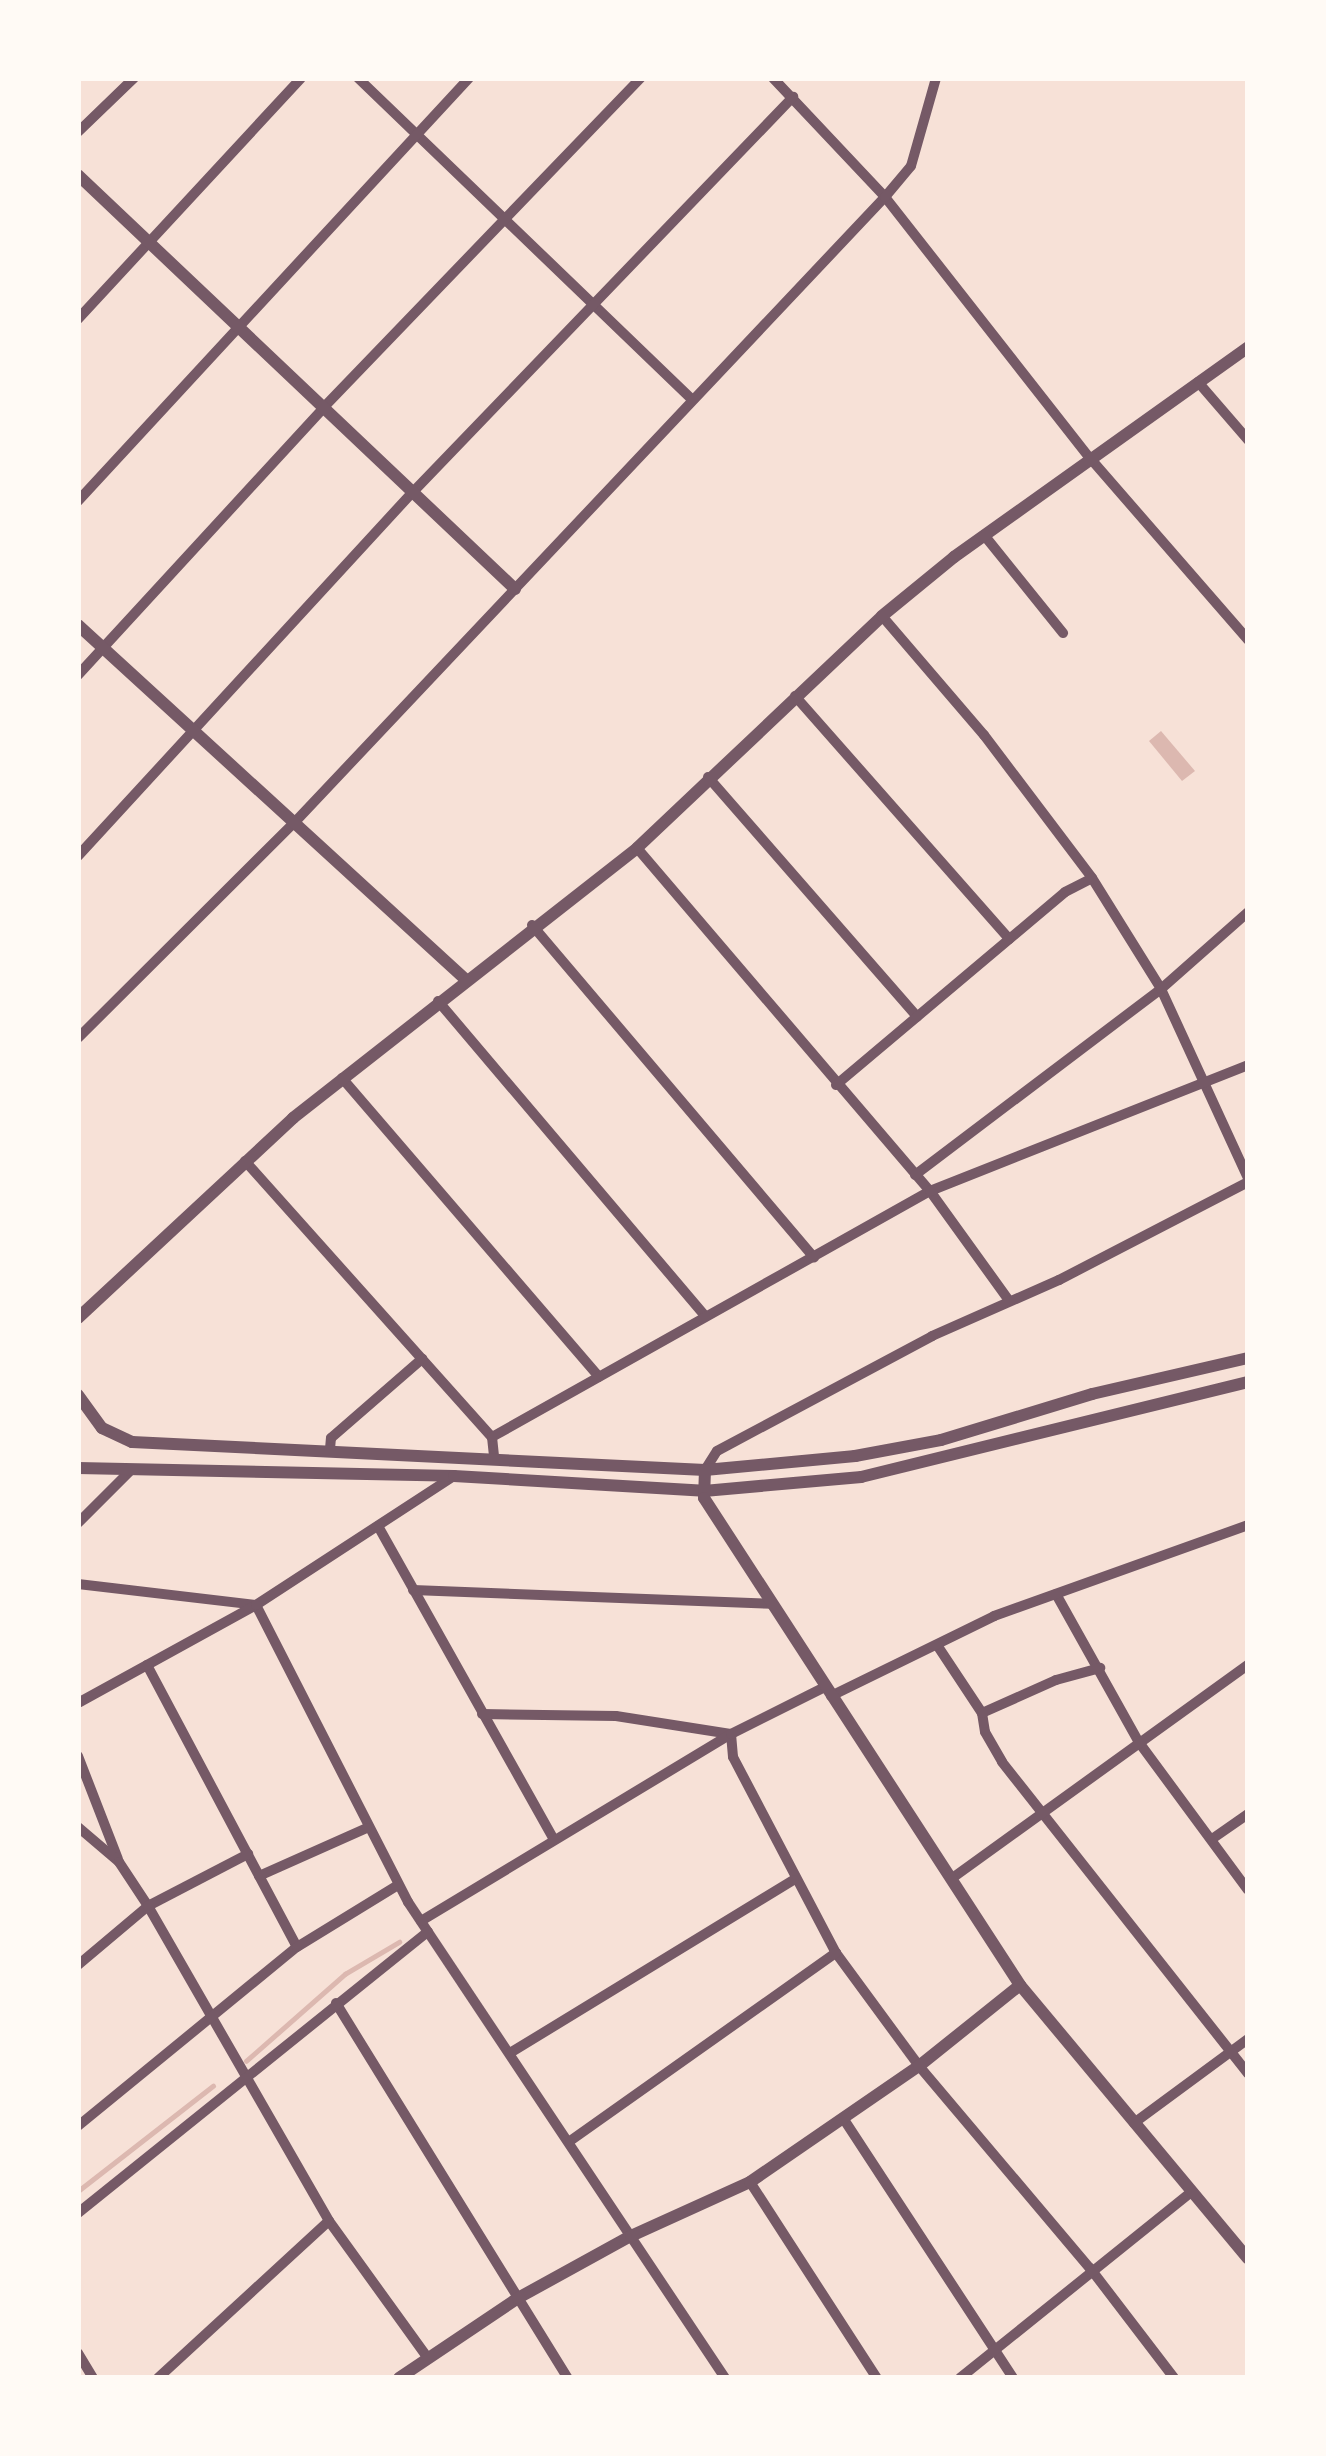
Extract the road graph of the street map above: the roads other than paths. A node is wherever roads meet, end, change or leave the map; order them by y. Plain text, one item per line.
1 (134, 78) edge
2 (302, 78) edge
3 (358, 78) edge
4 (469, 78) edge
5 (640, 78) edge
6 (773, 78) edge
7 (936, 78) edge
8 (793, 97) junction
9 (78, 131) edge
10 (416, 132) junction
11 (78, 175) edge
12 (885, 197) junction
13 (506, 217) junction
14 (149, 242) junction
15 (592, 302) junction
16 (78, 319) edge
17 (237, 324) junction
18 (1248, 347) edge
19 (1198, 382) junction
20 (691, 398) junction
21 (325, 406) junction
22 (1248, 440) edge
23 (1090, 458) junction
24 (412, 493) junction
25 (78, 501) edge
26 (984, 535) junction
27 (515, 589) junction
28 (882, 616) junction
29 (78, 625) edge
30 (1064, 633) dead end
31 (1248, 640) edge
32 (102, 649) junction
33 (78, 675) edge
34 (795, 696) junction
35 (193, 731) junction
36 (708, 777) junction
37 (294, 823) junction
38 (637, 848) junction
39 (78, 856) edge
40 (1092, 878) junction
41 (1248, 912) edge
42 (532, 925) junction
43 (1009, 939) junction
44 (465, 979) junction
45 (1162, 989) junction
46 (438, 1001) junction
47 (917, 1017) junction
48 (78, 1038) edge
49 (1248, 1065) edge
50 (342, 1078) junction
51 (1202, 1084) junction
52 (836, 1085) junction
53 (245, 1161) junction
54 (915, 1175) junction
55 (1248, 1180) edge
56 (930, 1191) junction
57 (814, 1258) junction
58 (1008, 1299) junction
59 (705, 1316) junction
60 (78, 1318) edge
61 (1248, 1358) edge
62 (422, 1359) junction
63 (598, 1376) junction
64 (1248, 1382) edge
65 (78, 1395) edge
66 (492, 1438) junction
67 (330, 1449) junction
68 (494, 1456) junction
69 (78, 1468) edge
70 (131, 1470) junction
71 (705, 1470) junction
72 (454, 1476) junction
73 (704, 1491) junction
74 (78, 1500) edge
75 (88, 1512) junction
76 (78, 1523) edge
77 (1248, 1525) edge
78 (378, 1526) junction
79 (78, 1584) edge
80 (413, 1590) junction
81 (1056, 1594) junction
82 (773, 1604) junction
83 (256, 1605) junction
84 (937, 1645) junction
85 (147, 1665) junction
86 (1248, 1665) edge
87 (1100, 1668) junction
88 (828, 1692) junction
89 (78, 1703) edge
90 (982, 1713) junction
91 (482, 1714) junction
92 (731, 1734) junction
93 (1138, 1741) junction
94 (78, 1756) edge
95 (1043, 1814) junction
96 (1248, 1814) edge
97 (78, 1827) edge
98 (367, 1828) junction
99 (554, 1839) junction
100 (1212, 1839) junction
101 (248, 1854) junction
102 (119, 1862) junction
103 (259, 1876) junction
104 (952, 1879) junction
105 (794, 1880) junction
106 (398, 1885) junction
107 (1248, 1890) edge
108 (148, 1906) junction
109 (424, 1927) junction
110 (298, 1947) junction
111 (836, 1953) junction
112 (78, 1965) edge
113 (1020, 1984) junction
114 (336, 2003) junction
115 (209, 2017) junction
116 (1248, 2039) edge
117 (1230, 2052) junction
118 (510, 2054) junction
119 (920, 2066) junction
120 (1248, 2074) edge
121 (242, 2076) junction
122 (843, 2118) junction
123 (1134, 2123) junction
124 (78, 2126) edge
125 (570, 2140) junction
126 (750, 2182) junction
127 (1190, 2192) junction
128 (78, 2213) edge
129 (329, 2221) junction
130 (631, 2236) junction
131 (1248, 2259) edge
132 (1090, 2268) junction
133 (518, 2298) junction
134 (995, 2351) junction
135 (78, 2353) edge
136 (427, 2357) junction
137 (93, 2378) edge
138 (158, 2378) edge
139 (399, 2378) edge
140 (568, 2378) edge
141 (725, 2378) edge
142 (877, 2378) edge
143 (960, 2378) edge
144 (1013, 2378) edge
145 (1174, 2378) edge

1 - 9 street
2 - 14 street
3 - 10 street
4 - 10 street
5 - 13 street
6 - 8 street
7 - 12 street
8 - 12 street
8 - 15 street
10 - 13 street
10 - 17 street
11 - 14 street
12 - 20 street
12 - 23 street
13 - 15 street
13 - 21 street
14 - 16 street
14 - 17 street
15 - 20 street
15 - 24 street
17 - 21 street
17 - 25 street
18 - 19 street
19 - 22 street
19 - 23 street
20 - 27 street
21 - 24 street
21 - 32 street
23 - 26 street
23 - 31 street
24 - 27 street
24 - 35 street
26 - 28 street
26 - 30 street
27 - 37 street
28 - 34 street
28 - 40 street
29 - 32 street
32 - 33 street
32 - 35 street
34 - 36 street
34 - 43 street
35 - 37 street
35 - 39 street
36 - 38 street
36 - 47 street
37 - 44 street
37 - 48 street
38 - 42 street
38 - 52 street
40 - 43 street
40 - 45 street
41 - 45 street
42 - 44 street
42 - 57 street
43 - 47 street
44 - 46 street
45 - 51 street
45 - 54 street
46 - 50 street
46 - 59 street
47 - 52 street
49 - 51 street
50 - 53 street
50 - 63 street
51 - 55 street
51 - 56 street
52 - 54 street
53 - 60 street
53 - 62 street
54 - 56 street
55 - 58 street
56 - 57 street
56 - 58 street
57 - 59 street
58 - 71 street
59 - 63 street
61 - 71 street
62 - 66 street
62 - 67 street
63 - 66 street
64 - 73 street
65 - 67 street
66 - 68 street
67 - 68 street
68 - 71 street
69 - 70 street
70 - 72 street
70 - 75 street
71 - 73 street
72 - 73 street
72 - 78 street
73 - 82 street
74 - 75 street
75 - 76 street
77 - 81 street
78 - 80 street
78 - 83 street
79 - 83 street
80 - 82 street
80 - 91 street
81 - 84 street
81 - 87 street
82 - 88 street
83 - 85 street
83 - 98 street
84 - 88 street
84 - 90 street
85 - 89 street
85 - 101 street
86 - 93 street
87 - 90 street
87 - 93 street
88 - 92 street
88 - 104 street
90 - 95 street
91 - 92 street
91 - 99 street
92 - 99 street
92 - 105 street
93 - 95 street
93 - 100 street
94 - 102 street
95 - 104 street
95 - 117 street
96 - 100 street
97 - 102 street
98 - 103 street
98 - 106 street
99 - 109 street
100 - 107 street
101 - 103 street
101 - 108 street
102 - 108 street
103 - 110 street
104 - 113 street
105 - 111 street
105 - 118 street
106 - 109 street
106 - 110 street
108 - 112 street
108 - 115 street
109 - 114 street
109 - 118 street
110 - 115 street
111 - 119 street
111 - 125 street
113 - 119 street
113 - 123 street
114 - 121 street
114 - 133 street
115 - 121 street
115 - 124 street
116 - 117 street
117 - 120 street
117 - 123 street
118 - 125 street
119 - 122 street
119 - 132 street
121 - 128 street
121 - 129 street
122 - 126 street
122 - 134 street
123 - 127 street
125 - 130 street
126 - 130 street
126 - 142 street
127 - 131 street
127 - 132 street
129 - 136 street
129 - 138 street
130 - 133 street
130 - 141 street
132 - 134 street
132 - 145 street
133 - 136 street
133 - 140 street
134 - 143 street
134 - 144 street
135 - 137 street
136 - 139 street

